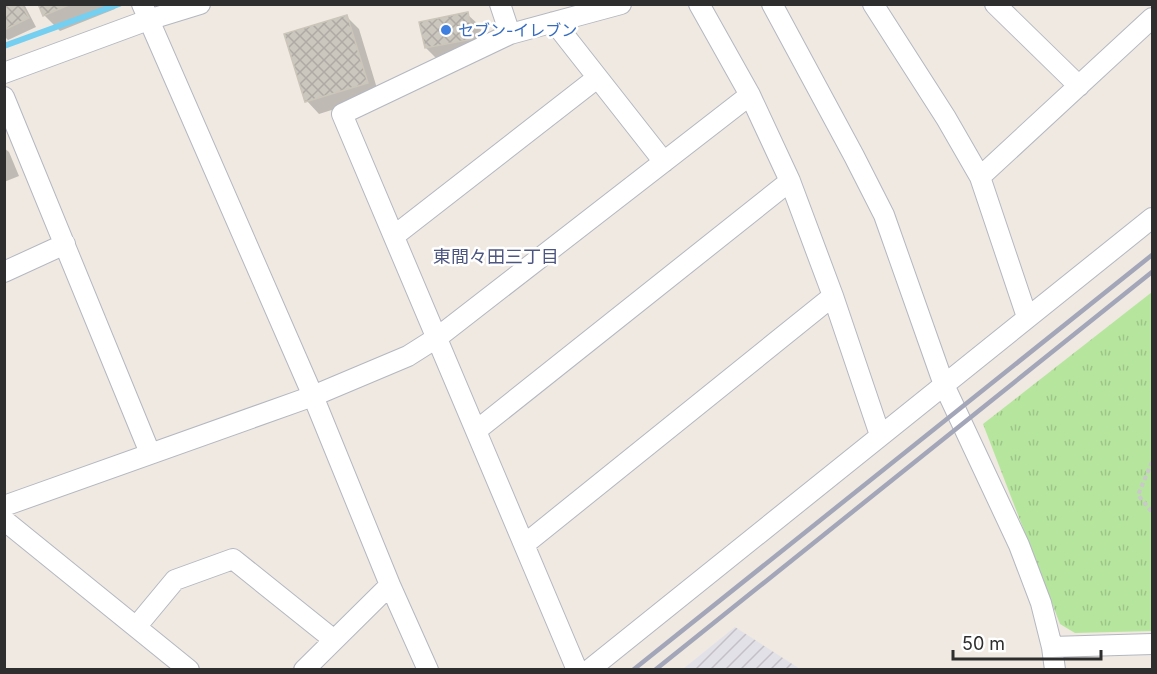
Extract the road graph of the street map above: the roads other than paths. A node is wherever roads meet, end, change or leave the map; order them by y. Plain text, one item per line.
1 (200, 4) edge
2 (500, 4) edge
3 (621, 4) edge
4 (699, 4) edge
5 (772, 4) edge
6 (873, 4) edge
7 (995, 4) edge
8 (145, 12) edge
9 (1152, 18) edge
10 (554, 22) junction
11 (510, 34) junction
12 (4, 73) edge
13 (597, 78) junction
14 (1079, 86) junction
15 (750, 95) junction
16 (4, 97) edge
17 (663, 162) junction
18 (980, 177) junction
19 (790, 181) junction
20 (1152, 218) edge
21 (394, 236) junction
22 (65, 244) junction
23 (4, 272) edge
24 (833, 296) junction
25 (1027, 317) junction
26 (438, 337) junction
27 (944, 385) junction
28 (313, 396) junction
29 (477, 430) junction
30 (880, 435) junction
31 (150, 453) junction
32 (4, 506) edge
33 (4, 520) edge
34 (525, 544) junction
35 (390, 585) junction
36 (136, 627) junction
37 (334, 640) junction
38 (1152, 644) edge
39 (1052, 647) junction
40 (189, 669) edge
41 (304, 669) edge
42 (428, 669) edge
43 (577, 669) edge
44 (588, 669) edge
45 (1055, 669) edge

1 - 8 street
2 - 11 street
3 - 10 street
4 - 15 street
5 - 27 street
6 - 18 street
7 - 14 street
8 - 12 street
8 - 28 street
9 - 14 street
10 - 11 street
10 - 13 street
11 - 21 street
13 - 17 street
13 - 21 street
14 - 18 street
15 - 17 street
15 - 19 street
16 - 22 street
17 - 26 street
18 - 25 street
19 - 24 street
19 - 29 street
20 - 25 street
21 - 26 street
22 - 23 street
22 - 31 street
24 - 30 street
24 - 34 street
25 - 27 street
26 - 28 street
26 - 29 street
27 - 30 street
27 - 39 street
28 - 31 street
28 - 35 street
29 - 34 street
30 - 44 street
31 - 32 street
33 - 36 street
34 - 43 street
35 - 37 street
35 - 42 street
36 - 37 street
36 - 40 street
37 - 41 street
38 - 39 street
39 - 45 street

